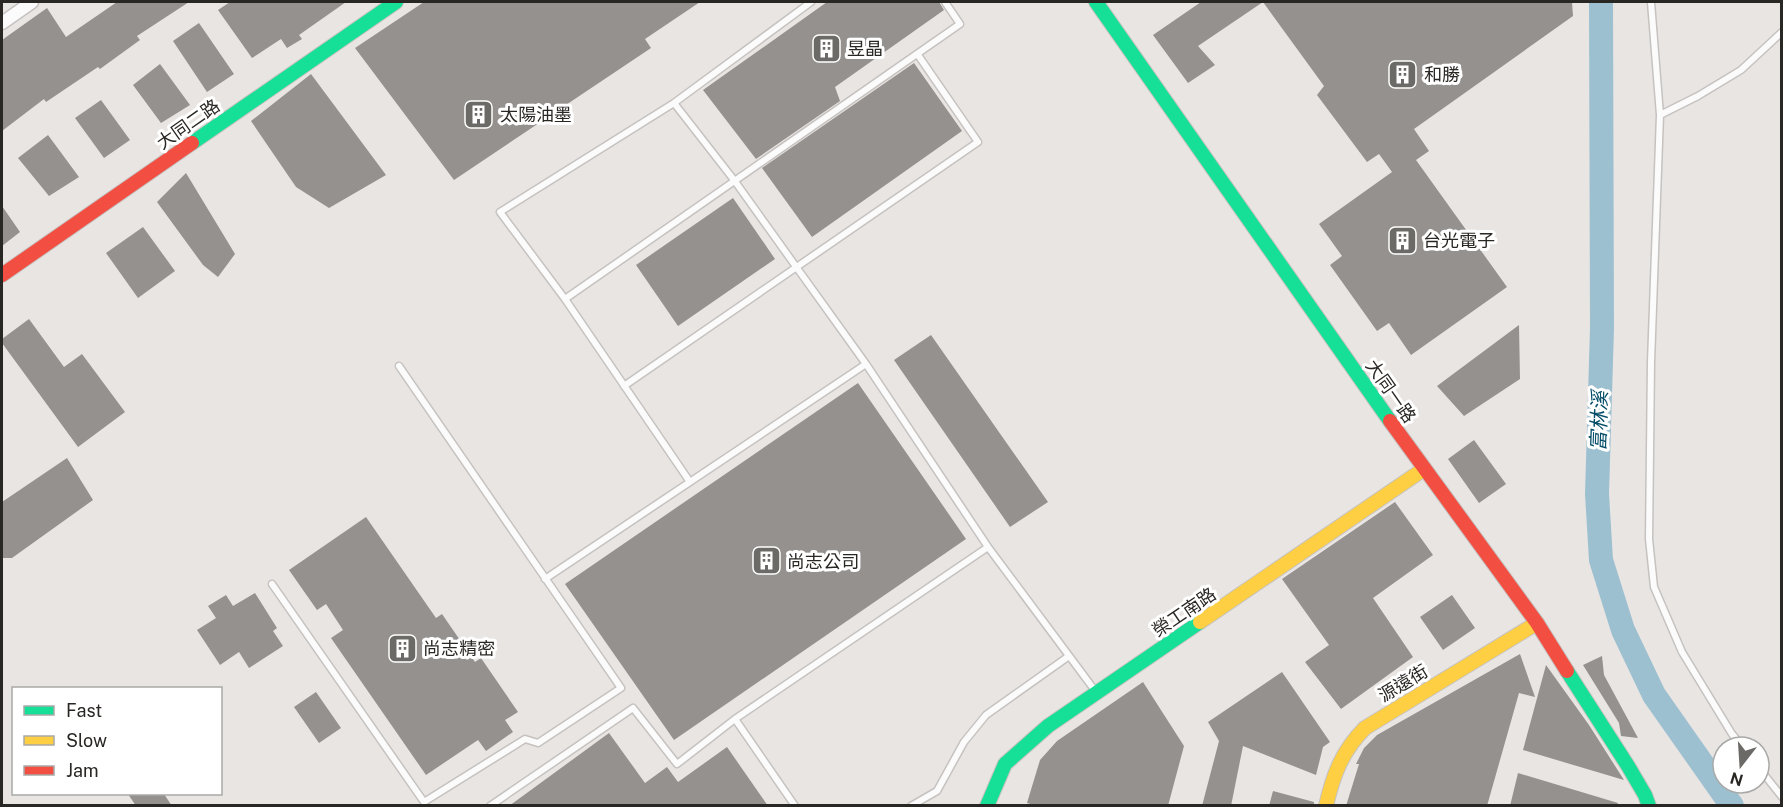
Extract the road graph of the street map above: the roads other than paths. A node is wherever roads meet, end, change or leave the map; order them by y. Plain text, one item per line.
1 (32, 2) edge
2 (396, 2) edge
3 (812, 2) edge
4 (945, 2) edge
5 (1095, 2) edge
6 (1651, 2) edge
7 (2, 23) edge
8 (1782, 32) edge
9 (918, 55) junction
10 (674, 103) junction
11 (1659, 115) junction
12 (734, 180) junction
13 (797, 268) junction
14 (2, 275) edge
15 (566, 299) junction
16 (866, 364) junction
17 (399, 366) dead end
18 (624, 386) junction
19 (1424, 470) junction
20 (690, 482) junction
21 (988, 547) junction
22 (545, 579) junction
23 (272, 584) dead end
24 (1537, 623) junction
25 (1069, 656) junction
26 (1097, 694) junction
27 (735, 719) junction
28 (1735, 735) edge
29 (1771, 783) edge
30 (1782, 797) edge
31 (490, 806) edge
32 (795, 806) edge
33 (911, 806) edge
34 (987, 806) edge
35 (1326, 806) edge
36 (1649, 806) edge

1 - 7 street
2 - 14 street, 大同二路
3 - 10 lane
4 - 9 lane
5 - 19 street, 大同一路
6 - 11 lane
8 - 11 lane
9 - 12 lane
9 - 13 lane
10 - 12 lane
10 - 15 lane
11 - 28 lane
12 - 13 lane
12 - 15 lane
13 - 16 lane
13 - 18 lane
15 - 18 lane
16 - 20 lane
16 - 21 lane
17 - 22 lane
18 - 20 lane
19 - 24 street, 大同一路
19 - 26 street, 榮工南路
20 - 22 lane
21 - 25 lane
21 - 27 lane
22 - 23 lane
24 - 35 street, 源遠街
24 - 36 street, 大同一路
25 - 26 lane
25 - 33 lane
26 - 34 street, 榮工南路
27 - 31 lane
27 - 32 lane
29 - 30 lane

